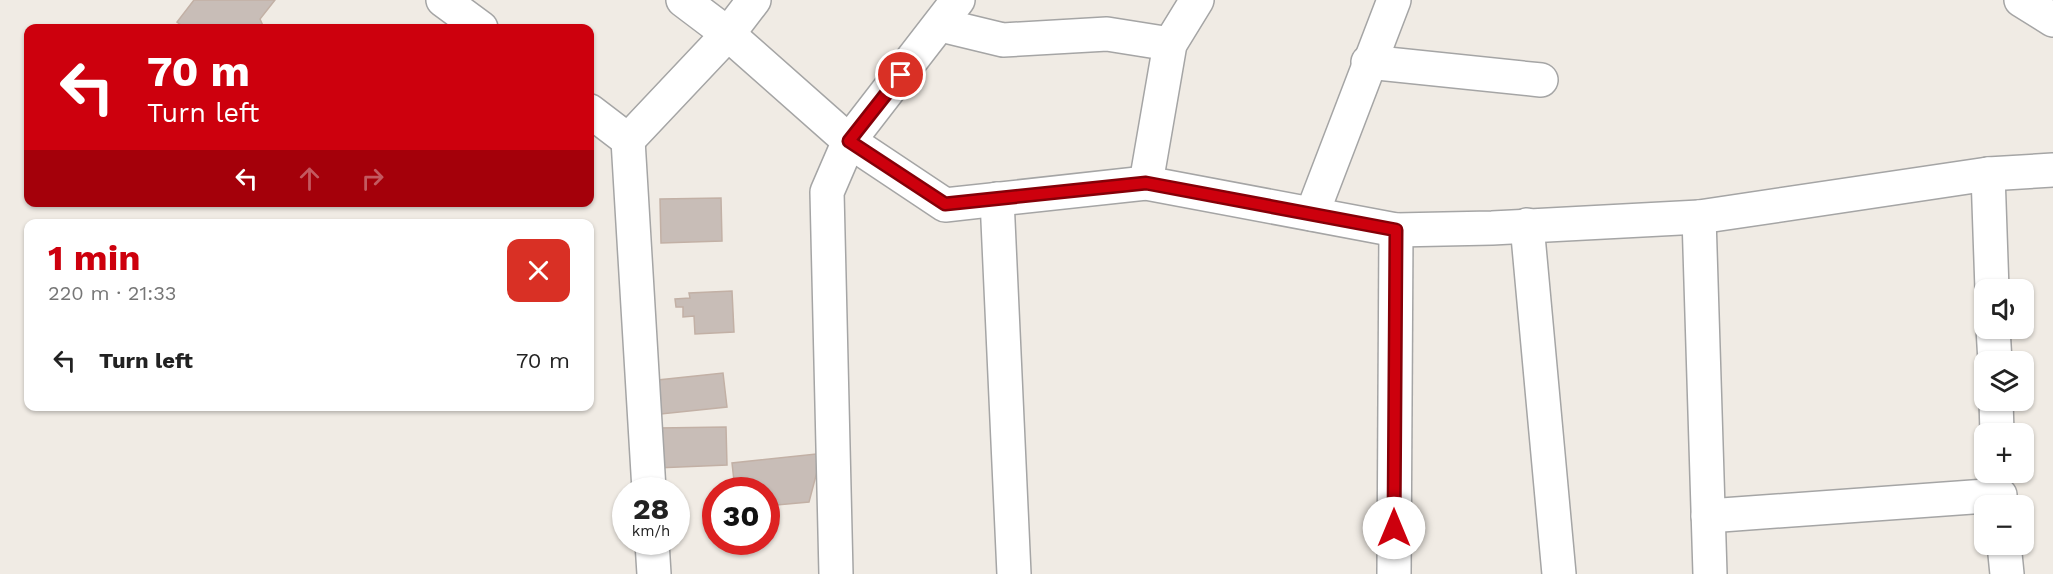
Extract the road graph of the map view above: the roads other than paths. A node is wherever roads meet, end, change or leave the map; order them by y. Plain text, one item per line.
1 (443, 0) edge
2 (683, 0) edge
3 (754, 0) edge
4 (1197, 0) edge
5 (1394, 0) edge
6 (2021, 0) edge
7 (949, 13) edge
8 (2053, 20) edge
9 (476, 24) edge
10 (728, 34) junction
11 (1170, 44) junction
12 (1368, 62) junction
13 (1541, 80) dead end
14 (594, 114) edge
15 (628, 140) junction
16 (849, 141) junction
17 (2053, 170) edge
18 (1988, 174) junction
19 (1146, 183) junction
20 (997, 199) junction
21 (1312, 214) junction
22 (1699, 217) junction
23 (1527, 225) junction
24 (1396, 230) junction
25 (1992, 279) edge
26 (648, 477) edge
27 (2000, 491) edge
28 (1708, 516) junction
29 (653, 555) edge
30 (2005, 555) edge
31 (654, 574) edge
32 (836, 574) edge
33 (1014, 574) edge
34 (1394, 574) edge
35 (1559, 574) edge
36 (1710, 574) edge
37 (2007, 574) edge

1 - 9 street
2 - 10 street
3 - 10 street
4 - 11 street
5 - 12 street
6 - 8 street
7 - 11 street
7 - 16 street
10 - 15 street
10 - 16 street
11 - 19 street
12 - 13 street
12 - 21 street
14 - 15 street
15 - 26 street
16 - 20 street
16 - 32 street
17 - 18 street
18 - 22 street
18 - 25 street
19 - 20 street
19 - 21 street
20 - 33 street
21 - 24 street
22 - 23 street
22 - 28 street
23 - 24 street
23 - 35 street
24 - 34 street
27 - 28 street
28 - 36 street
29 - 31 street
30 - 37 street

